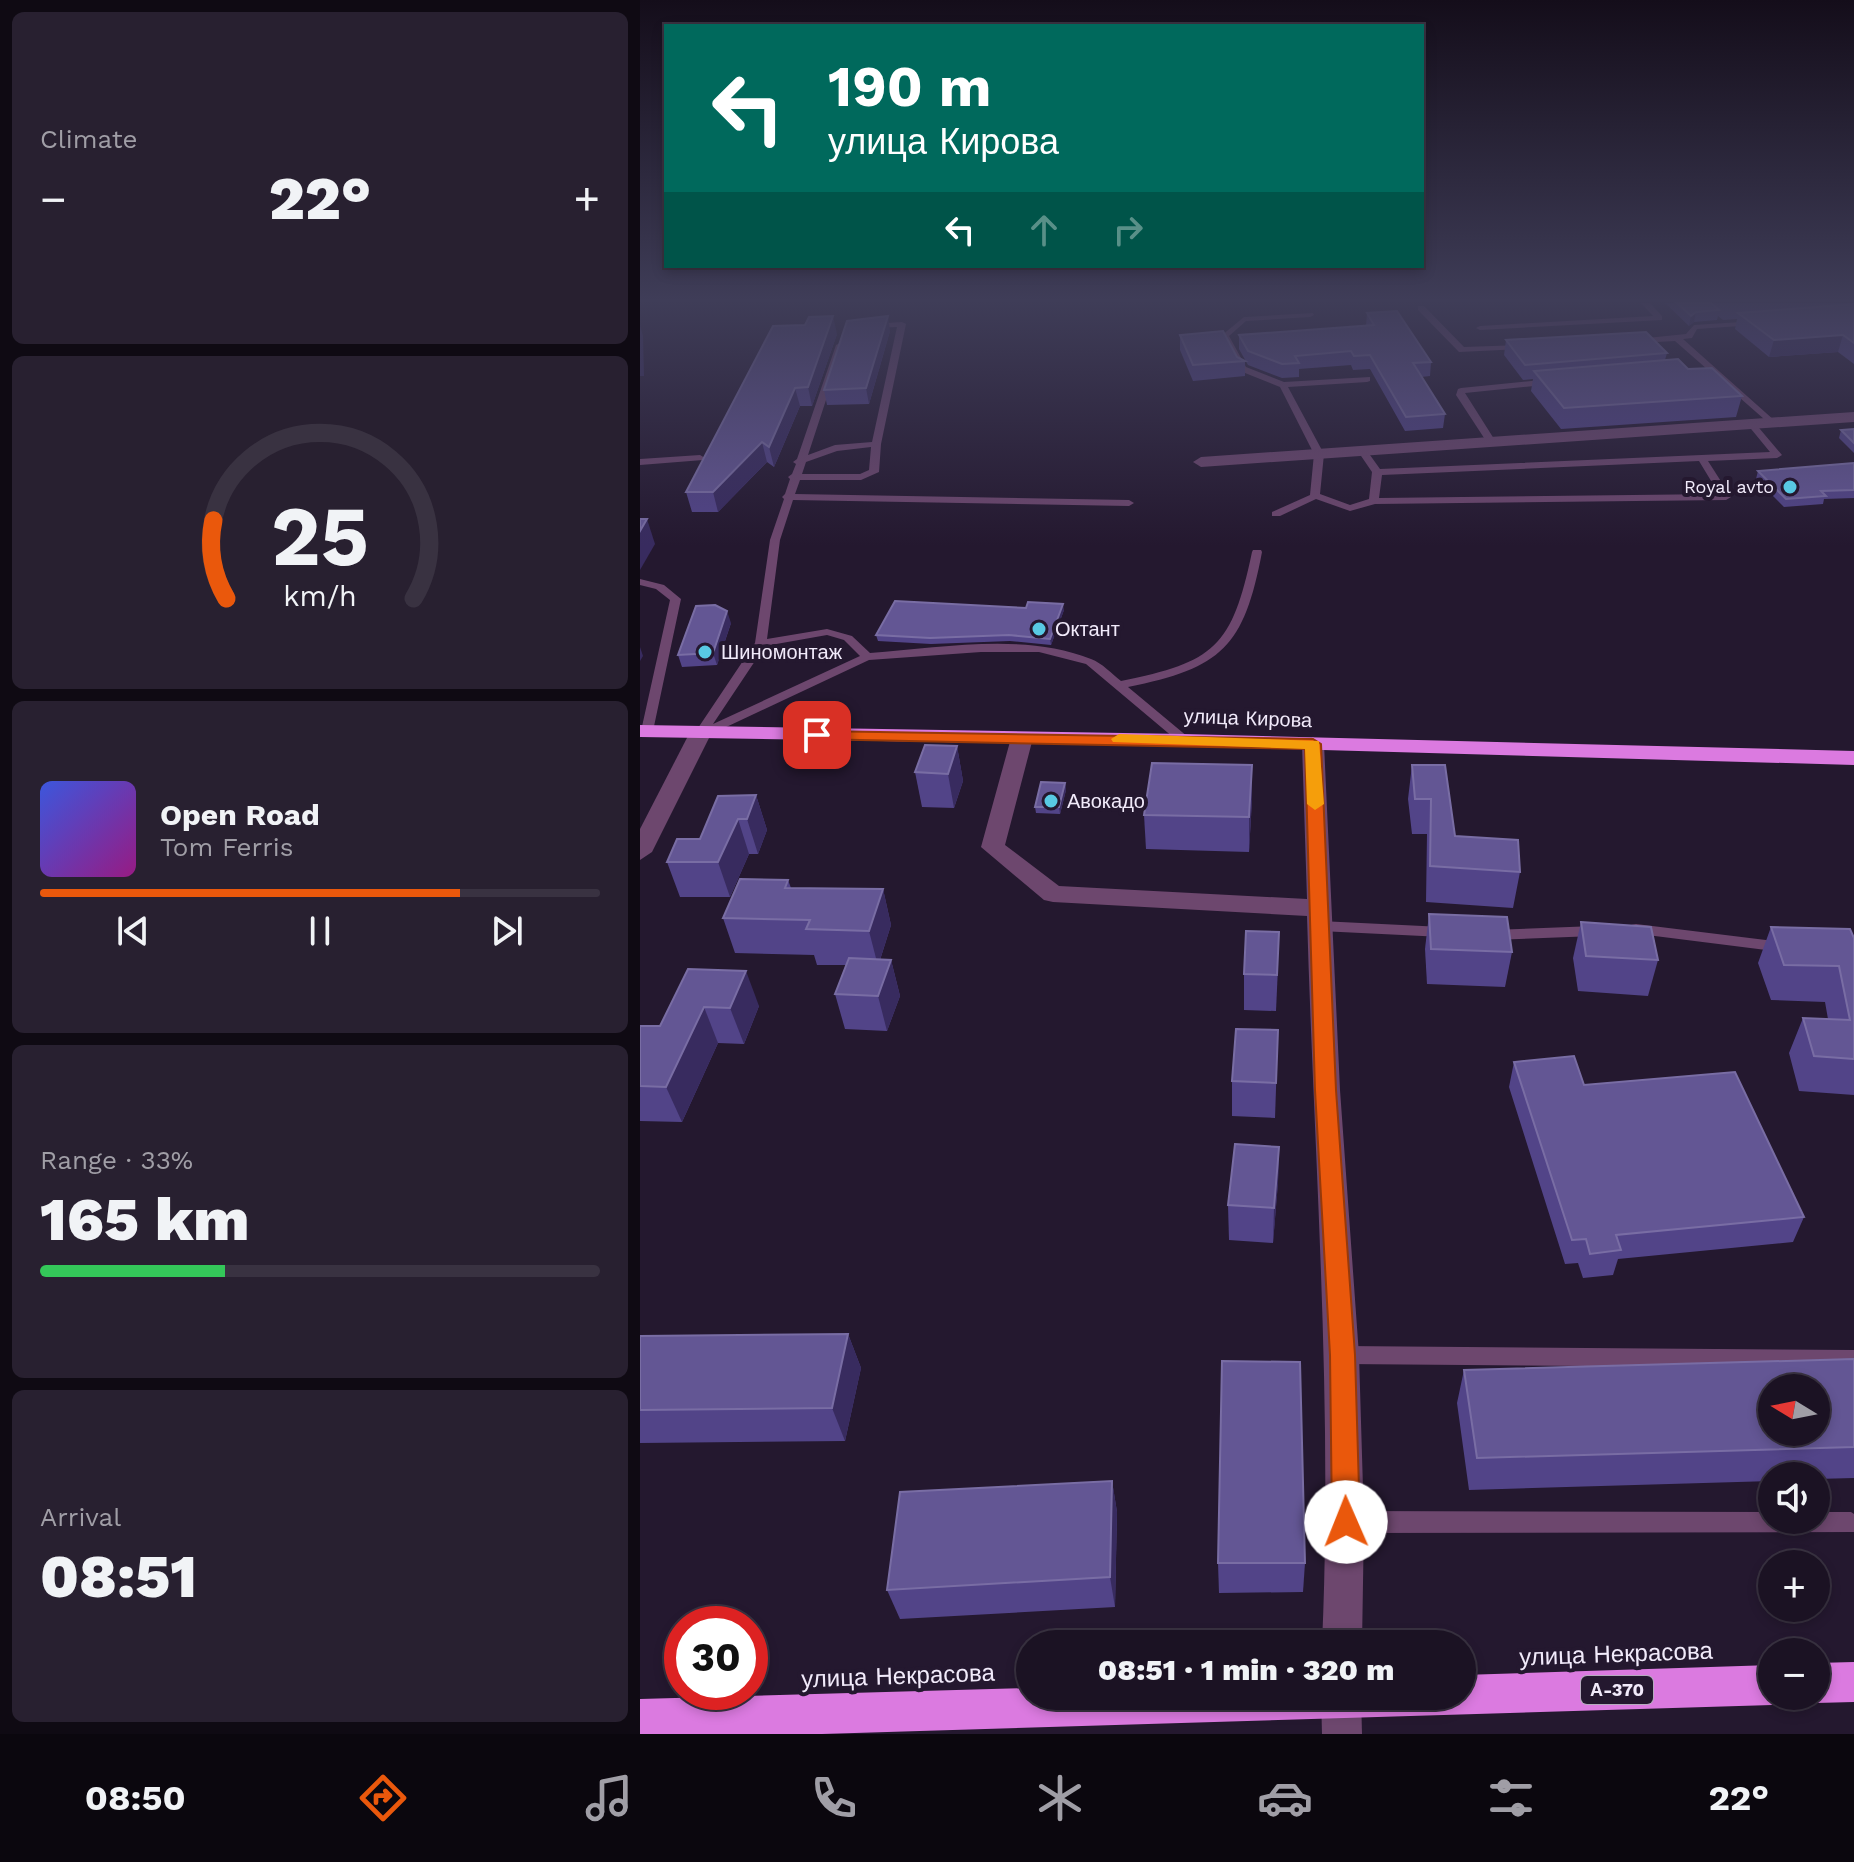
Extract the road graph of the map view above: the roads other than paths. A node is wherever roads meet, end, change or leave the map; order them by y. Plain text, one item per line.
1 (826, 384) edge
2 (889, 384) edge
3 (1298, 384) edge
4 (1540, 384) edge
5 (1728, 384) edge
6 (1283, 385) joint
7 (1854, 417) edge
8 (1772, 423) junction
9 (1751, 424) junction
10 (1491, 442) junction
11 (876, 444) junction
12 (1362, 450) junction
13 (1319, 454) junction
14 (700, 458) edge
15 (1702, 458) junction
16 (640, 462) edge
17 (798, 462) junction
18 (1201, 462) dead end
19 (1377, 472) junction
20 (793, 477) junction
21 (1315, 496) junction
22 (787, 497) junction
23 (1374, 501) junction
24 (1129, 503) dead end
25 (1276, 514) dead end
26 (1257, 552) dead end
27 (640, 582) edge
28 (761, 643) junction
29 (867, 657) junction
30 (1121, 685) junction
31 (644, 731) edge
32 (700, 734) junction
33 (1022, 738) junction
34 (1184, 740) junction
35 (1313, 744) junction
36 (1854, 758) edge
37 (640, 852) edge
38 (1319, 917) junction
39 (1795, 949) edge
40 (1342, 1355) junction
41 (1854, 1359) edge
42 (1346, 1522) junction
43 (1851, 1523) dead end
44 (1342, 1630) edge
45 (1854, 1682) edge
46 (1830, 1683) edge
47 (1758, 1685) edge
48 (1476, 1695) edge
49 (1341, 1710) edge
50 (640, 1719) edge

1 - 17 lane
2 - 11 lane
3 - 6 lane
4 - 10 lane
5 - 8 lane
6 - 13 lane
7 - 8 street
8 - 9 street
9 - 10 street
9 - 15 lane
10 - 12 street
11 - 17 lane
11 - 20 lane
12 - 13 street
12 - 19 lane
13 - 18 street
13 - 21 lane
14 - 16 lane
15 - 19 lane
15 - 23 lane
17 - 20 lane
19 - 23 lane
20 - 22 lane
21 - 23 lane
21 - 25 lane
22 - 24 lane
22 - 28 lane
26 - 30 lane
27 - 31 lane
28 - 29 lane
28 - 32 lane
29 - 30 lane
29 - 32 lane
30 - 34 lane
31 - 32 highway, улица Кирова
32 - 33 highway, улица Кирова
32 - 37 street
33 - 34 highway, улица Кирова
33 - 38 street
34 - 35 highway, улица Кирова
35 - 36 highway, улица Кирова
35 - 38 street
38 - 39 lane
38 - 40 street
40 - 41 lane
40 - 42 street
42 - 43 lane
42 - 44 street
45 - 46 highway
47 - 48 highway, улица Некрасова / А-370
49 - 50 highway, улица Некрасова

